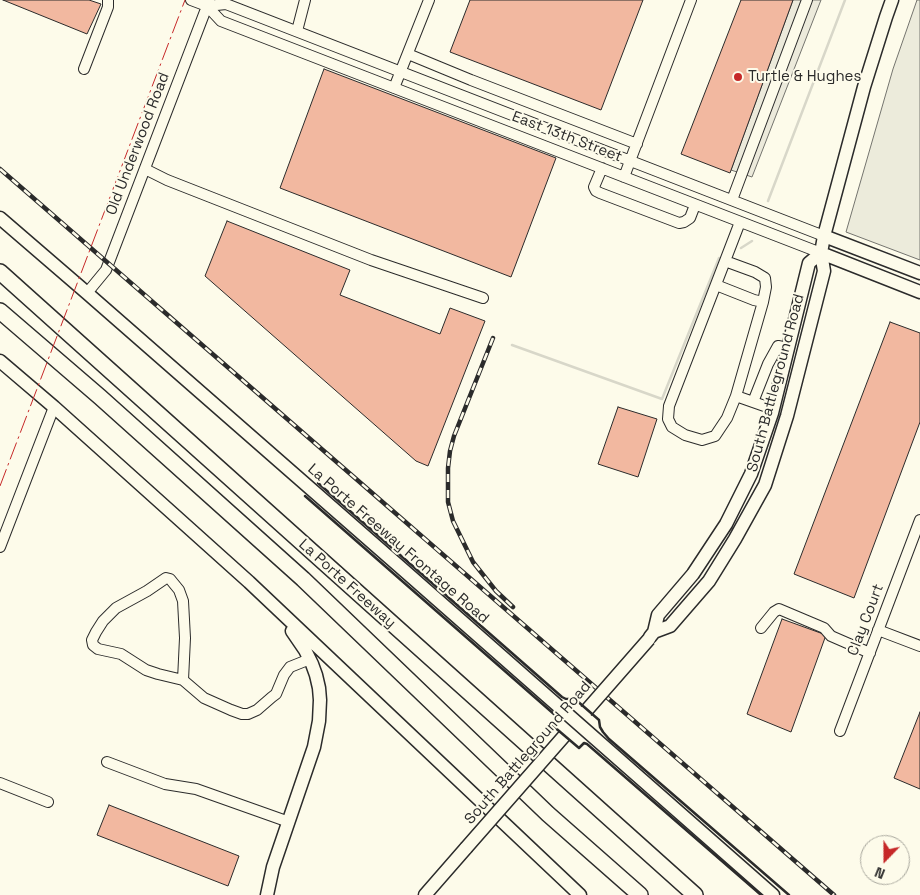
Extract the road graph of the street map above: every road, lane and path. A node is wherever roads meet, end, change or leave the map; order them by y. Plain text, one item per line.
1 (108, 0) edge
2 (191, 0) edge
3 (306, 0) edge
4 (428, 0) edge
5 (691, 0) edge
6 (807, 0) edge
7 (892, 0) edge
8 (208, 3) edge
9 (297, 31) junction
10 (408, 54) junction
11 (84, 69) dead end
12 (401, 72) junction
13 (394, 88) junction
14 (637, 144) junction
15 (631, 161) junction
16 (602, 168) junction
17 (145, 169) junction
18 (624, 177) junction
19 (732, 200) junction
20 (695, 205) junction
21 (0, 218) edge
22 (740, 222) junction
23 (824, 236) junction
24 (820, 253) junction
25 (725, 262) junction
26 (0, 272) edge
27 (920, 273) edge
28 (716, 285) junction
29 (920, 292) edge
30 (87, 293) junction
31 (483, 298) dead end
32 (763, 302) junction
33 (0, 311) edge
34 (788, 348) junction
35 (0, 361) edge
36 (736, 396) junction
37 (753, 402) junction
38 (54, 407) junction
39 (773, 409) junction
40 (920, 520) edge
41 (0, 547) edge
42 (249, 582) junction
43 (762, 628) dead end
44 (878, 630) junction
45 (651, 635) junction
46 (920, 646) edge
47 (870, 653) junction
48 (310, 658) junction
49 (182, 680) junction
50 (577, 722) junction
51 (840, 731) dead end
52 (107, 762) dead end
53 (0, 783) edge
54 (48, 802) dead end
55 (289, 822) junction
56 (267, 895) edge
57 (425, 895) edge
58 (580, 895) edge
59 (640, 895) edge
60 (695, 895) edge
61 (773, 895) edge

1 - 11 street
2 - 8 street, East 13th Street
3 - 9 street
4 - 10 street
5 - 14 street
6 - 19 street
7 - 23 main road, South Battleground Road
8 - 9 street, East 13th Street
8 - 13 street, East 13th Street
8 - 17 street, Old Underwood Road
9 - 12 street, East 13th Street
10 - 12 street
10 - 14 street
12 - 13 street
12 - 15 street, East 13th Street
13 - 16 street, East 13th Street
14 - 15 street
15 - 18 street
15 - 19 street, East 13th Street
16 - 18 street, East 13th Street
16 - 20 street
17 - 30 street, Old Underwood Road
17 - 31 street
18 - 20 street, East 13th Street
19 - 23 street, East 13th Street
20 - 22 street, East 13th Street
21 - 30 main road, La Porte Freeway Frontage Road
22 - 24 street, East 13th Street
22 - 25 street
23 - 24 main road, South Battleground Road
23 - 27 main road, East 13th Street
24 - 29 main road, East 13th Street
24 - 34 main road, South Battleground Road
24 - 45 main road, South Battleground Road
25 - 28 street
25 - 32 street
26 - 60 highway, La Porte Freeway
28 - 32 street
28 - 36 street
30 - 50 main road, La Porte Freeway Frontage Road
32 - 36 street
33 - 59 highway, La Porte Freeway
34 - 37 street
34 - 39 main road, South Battleground Road
35 - 38 main road
36 - 37 street
37 - 39 street
38 - 41 street
38 - 42 main road
39 - 45 main road, South Battleground Road
40 - 44 street, Clay Court
42 - 48 main road
42 - 58 main road
43 - 47 street
44 - 46 street
44 - 47 street, Clay Court
45 - 50 main road, South Battleground Road, bridge
47 - 51 street, Clay Court
48 - 49 street
48 - 55 main road
49 - 49 street
50 - 57 main road, South Battleground Road, bridge
50 - 61 main road, La Porte Freeway Frontage Road
52 - 55 street
53 - 54 street
55 - 56 main road

